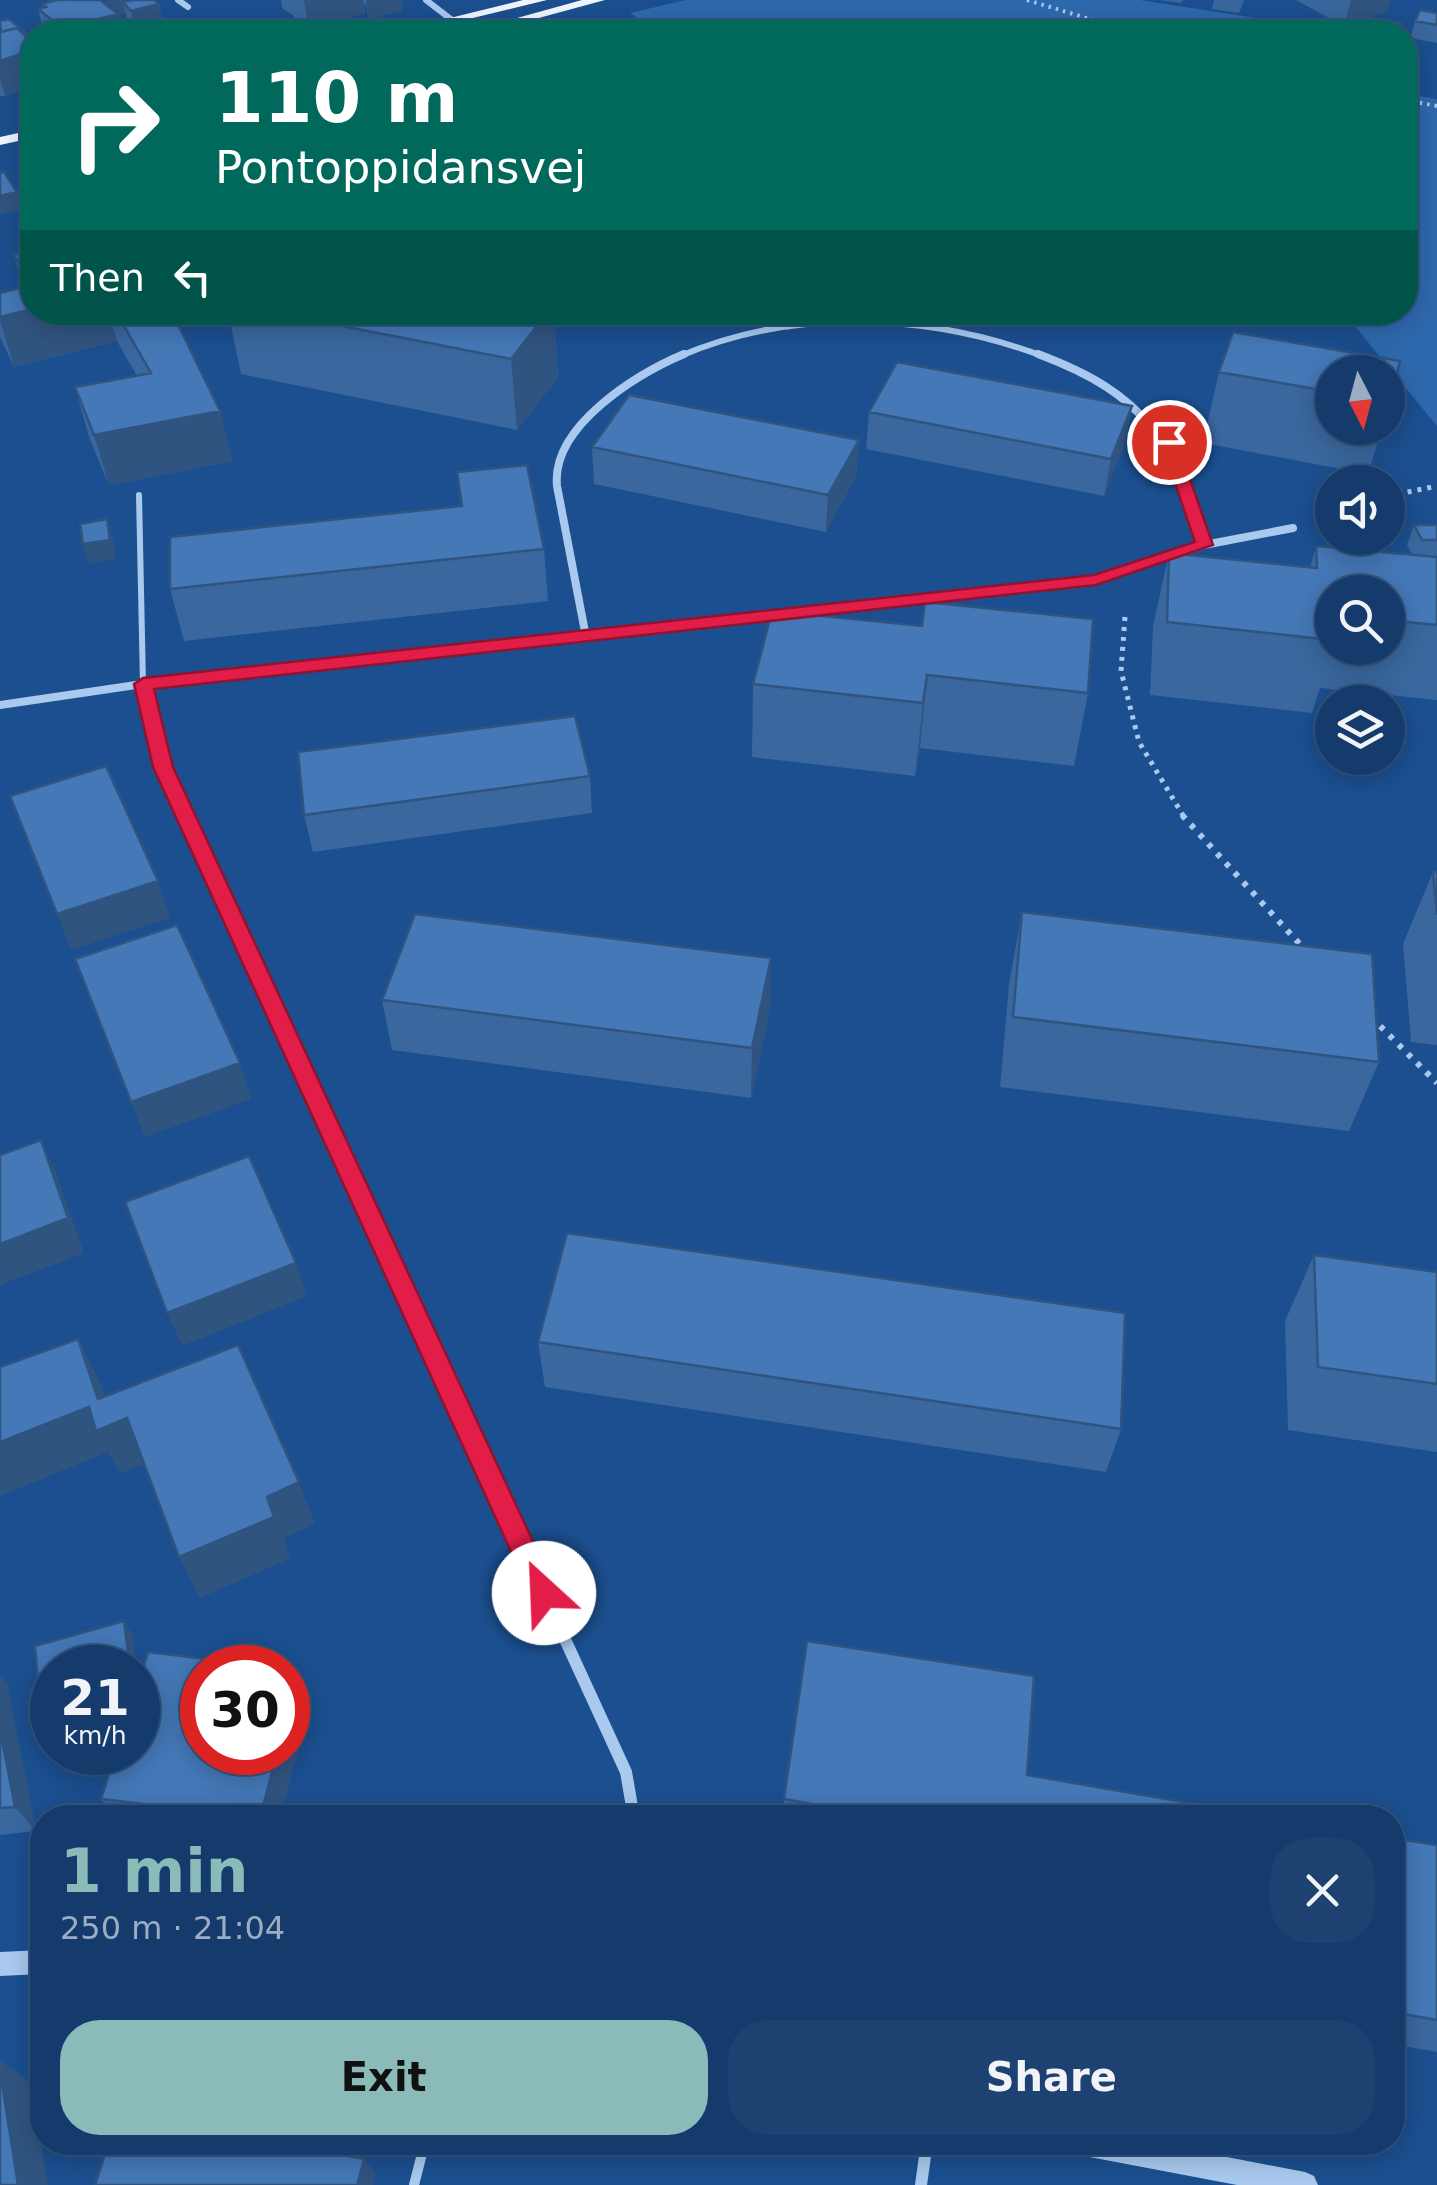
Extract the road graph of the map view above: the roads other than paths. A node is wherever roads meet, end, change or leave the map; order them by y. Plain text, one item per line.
1 (178, 0) edge
2 (426, 0) edge
3 (540, 0) edge
4 (598, 0) edge
5 (188, 7) dead end
6 (448, 20) edge
7 (481, 20) edge
8 (497, 20) edge
9 (806, 325) edge
10 (906, 325) edge
11 (787, 326) joint
12 (139, 496) dead end
13 (1293, 528) dead end
14 (1204, 545) junction
15 (586, 637) junction
16 (143, 684) junction
17 (0, 704) edge
18 (632, 1805) edge
19 (30, 1963) edge
20 (0, 1964) edge
21 (422, 2155) edge
22 (925, 2155) edge
23 (1147, 2155) edge
24 (414, 2185) edge
25 (922, 2185) edge
26 (1304, 2185) edge

1 - 5 street
2 - 6 street
3 - 7 main road
4 - 8 main road
9 - 11 street
10 - 14 street
11 - 15 street
12 - 16 lane
13 - 14 street
14 - 15 street
15 - 16 street
16 - 17 street
16 - 18 street
19 - 20 street
21 - 24 lane
22 - 25 street
23 - 26 street

